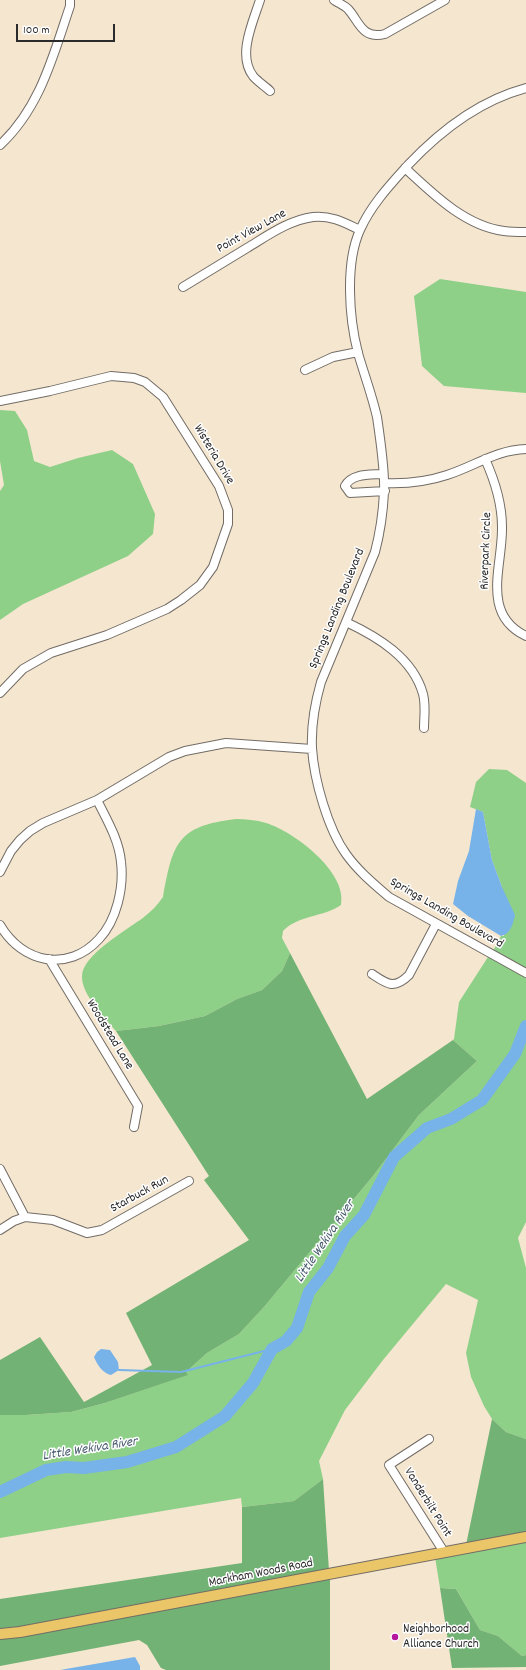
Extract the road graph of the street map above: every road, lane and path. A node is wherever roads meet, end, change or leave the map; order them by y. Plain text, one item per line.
1 (70, 0) edge
2 (260, 0) edge
3 (334, 0) edge
4 (445, 0) edge
5 (526, 88) edge
6 (270, 91) dead end
7 (0, 145) edge
8 (405, 168) junction
9 (360, 230) junction
10 (526, 232) edge
11 (183, 286) dead end
12 (358, 352) junction
13 (305, 370) dead end
14 (0, 401) edge
15 (526, 450) edge
16 (486, 459) junction
17 (383, 474) junction
18 (384, 487) junction
19 (346, 622) junction
20 (526, 636) edge
21 (0, 693) edge
22 (424, 728) dead end
23 (312, 748) junction
24 (97, 800) junction
25 (0, 872) edge
26 (436, 924) junction
27 (0, 925) edge
28 (48, 959) junction
29 (526, 972) edge
30 (372, 974) dead end
31 (134, 1126) dead end
32 (0, 1169) edge
33 (189, 1181) dead end
34 (25, 1217) junction
35 (0, 1230) edge
36 (429, 1439) dead end
37 (526, 1537) edge
38 (444, 1552) junction
39 (0, 1634) edge

1 - 7 street
2 - 6 street
3 - 4 street
5 - 8 street, Springs Landing Boulevard
8 - 9 street, Springs Landing Boulevard
8 - 10 street
9 - 11 street, Point View Lane
9 - 12 street, Springs Landing Boulevard
12 - 13 street
12 - 17 street, Springs Landing Boulevard
14 - 21 street, Wisteria Drive
15 - 16 street
16 - 18 street
16 - 20 street, Riverpark Circle
17 - 18 street, Springs Landing Boulevard
17 - 18 street
18 - 19 street, Springs Landing Boulevard
19 - 22 street
19 - 23 street, Springs Landing Boulevard
23 - 24 street
23 - 26 street, Springs Landing Boulevard
24 - 25 street
24 - 28 street
26 - 29 street, Springs Landing Boulevard
26 - 30 street
27 - 28 street
28 - 31 street, Woodstead Lane
32 - 34 street
33 - 34 street, Starbuck Run
34 - 35 street
36 - 38 street, Vanderbilt Point
37 - 38 main road, Markham Woods Road
38 - 39 main road, Markham Woods Road

